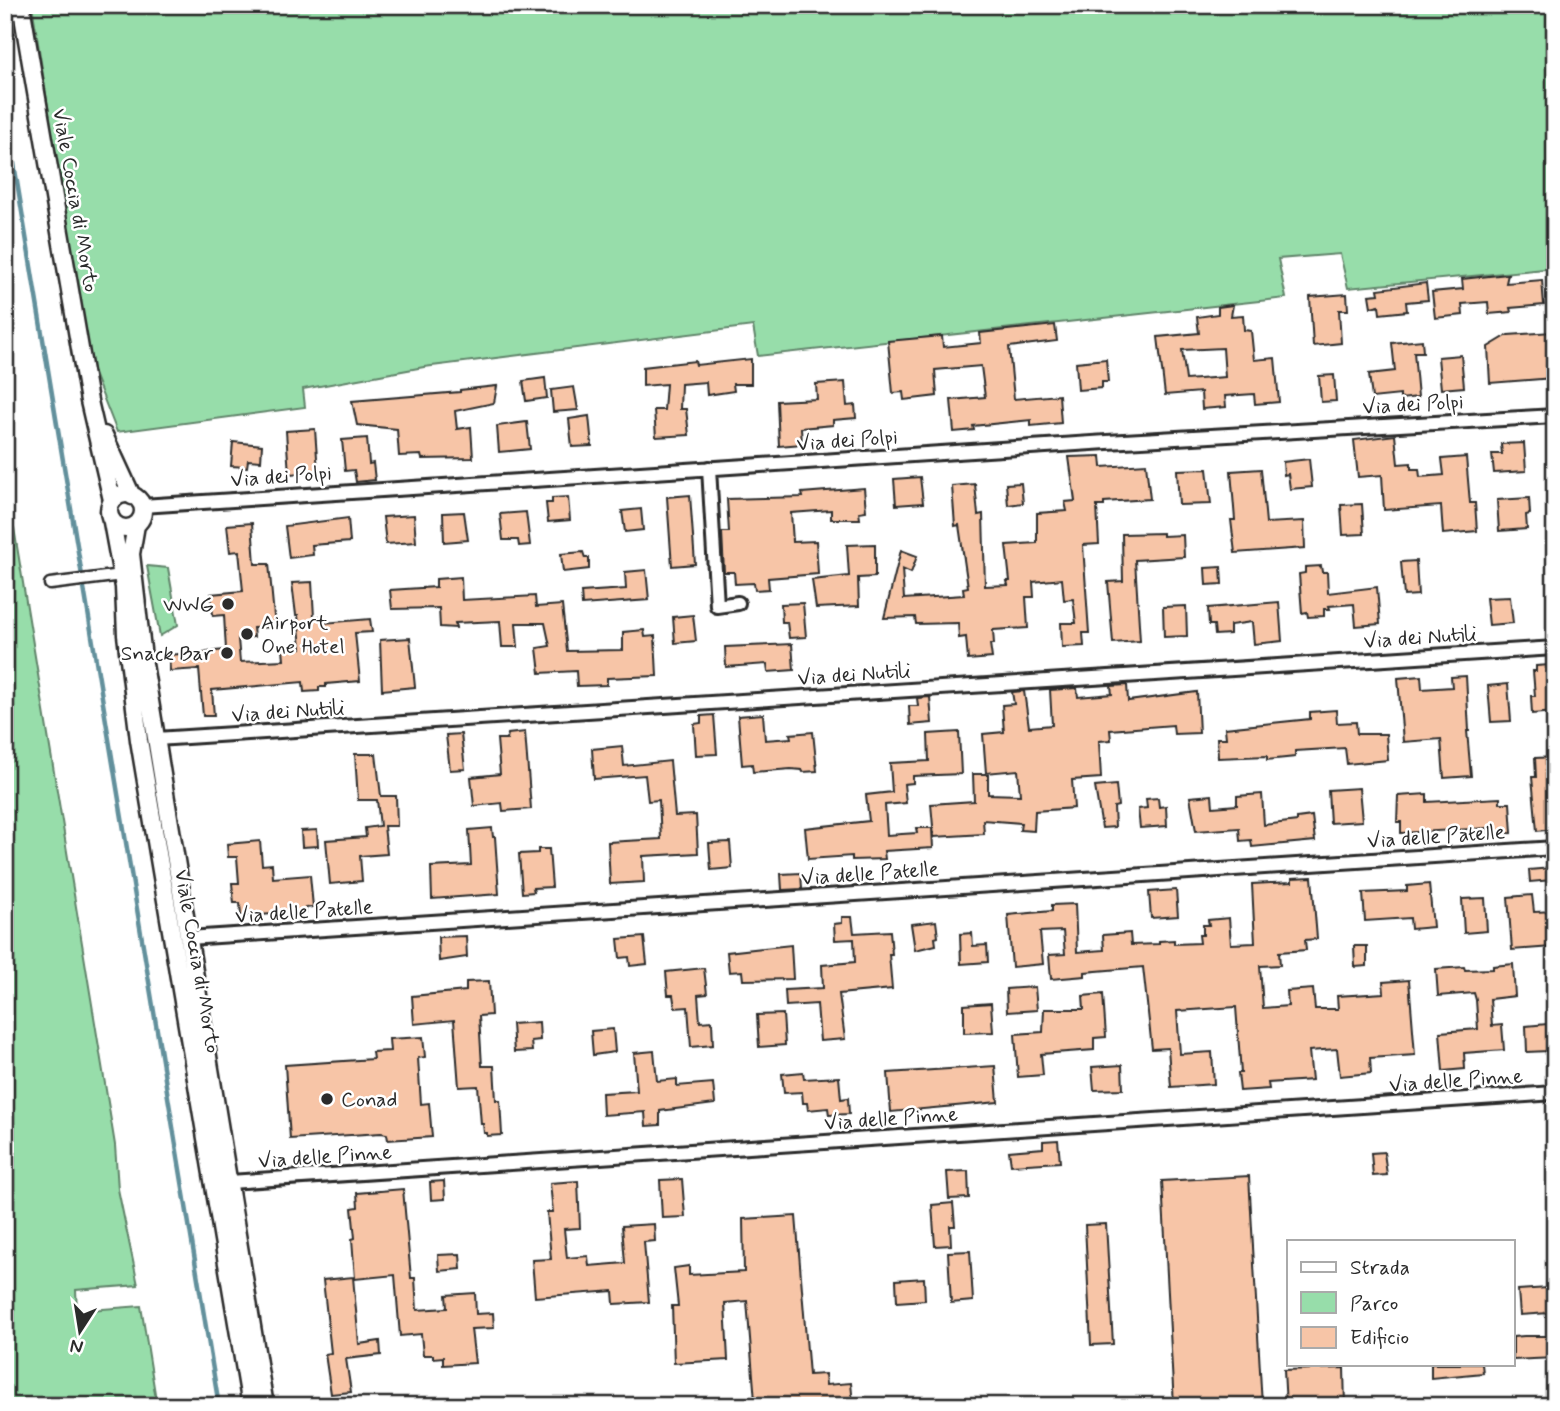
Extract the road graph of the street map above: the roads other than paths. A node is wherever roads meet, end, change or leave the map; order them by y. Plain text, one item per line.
1 (21, 5) edge
2 (89, 401) junction
3 (1555, 416) edge
4 (709, 468) junction
5 (112, 500) junction
6 (137, 501) junction
7 (112, 522) junction
8 (136, 525) junction
9 (122, 575) junction
10 (50, 584) dead end
11 (738, 603) dead end
12 (1555, 648) edge
13 (156, 739) junction
14 (1555, 848) edge
15 (188, 937) junction
16 (1555, 1093) edge
17 (229, 1182) junction
18 (251, 1406) edge
19 (265, 1406) edge

1 - 2 street, Viale Coccia di Morto
2 - 5 street, Viale Coccia di Morto
2 - 6 street, Viale Coccia di Morto
3 - 4 street, Via dei Polpi
4 - 6 street, Via dei Polpi
4 - 11 street
5 - 6 street
5 - 7 street
6 - 8 street
7 - 8 street
7 - 9 street, Viale Coccia di Morto
8 - 13 street, Viale Coccia di Morto
9 - 10 street
9 - 18 street, Viale Coccia di Morto
12 - 13 street, Via dei Nutili
13 - 15 street, Viale Coccia di Morto
14 - 15 street, Via delle Patelle
15 - 17 street, Viale Coccia di Morto
16 - 17 street, Via delle Pinne
17 - 19 street, Viale Coccia di Morto

